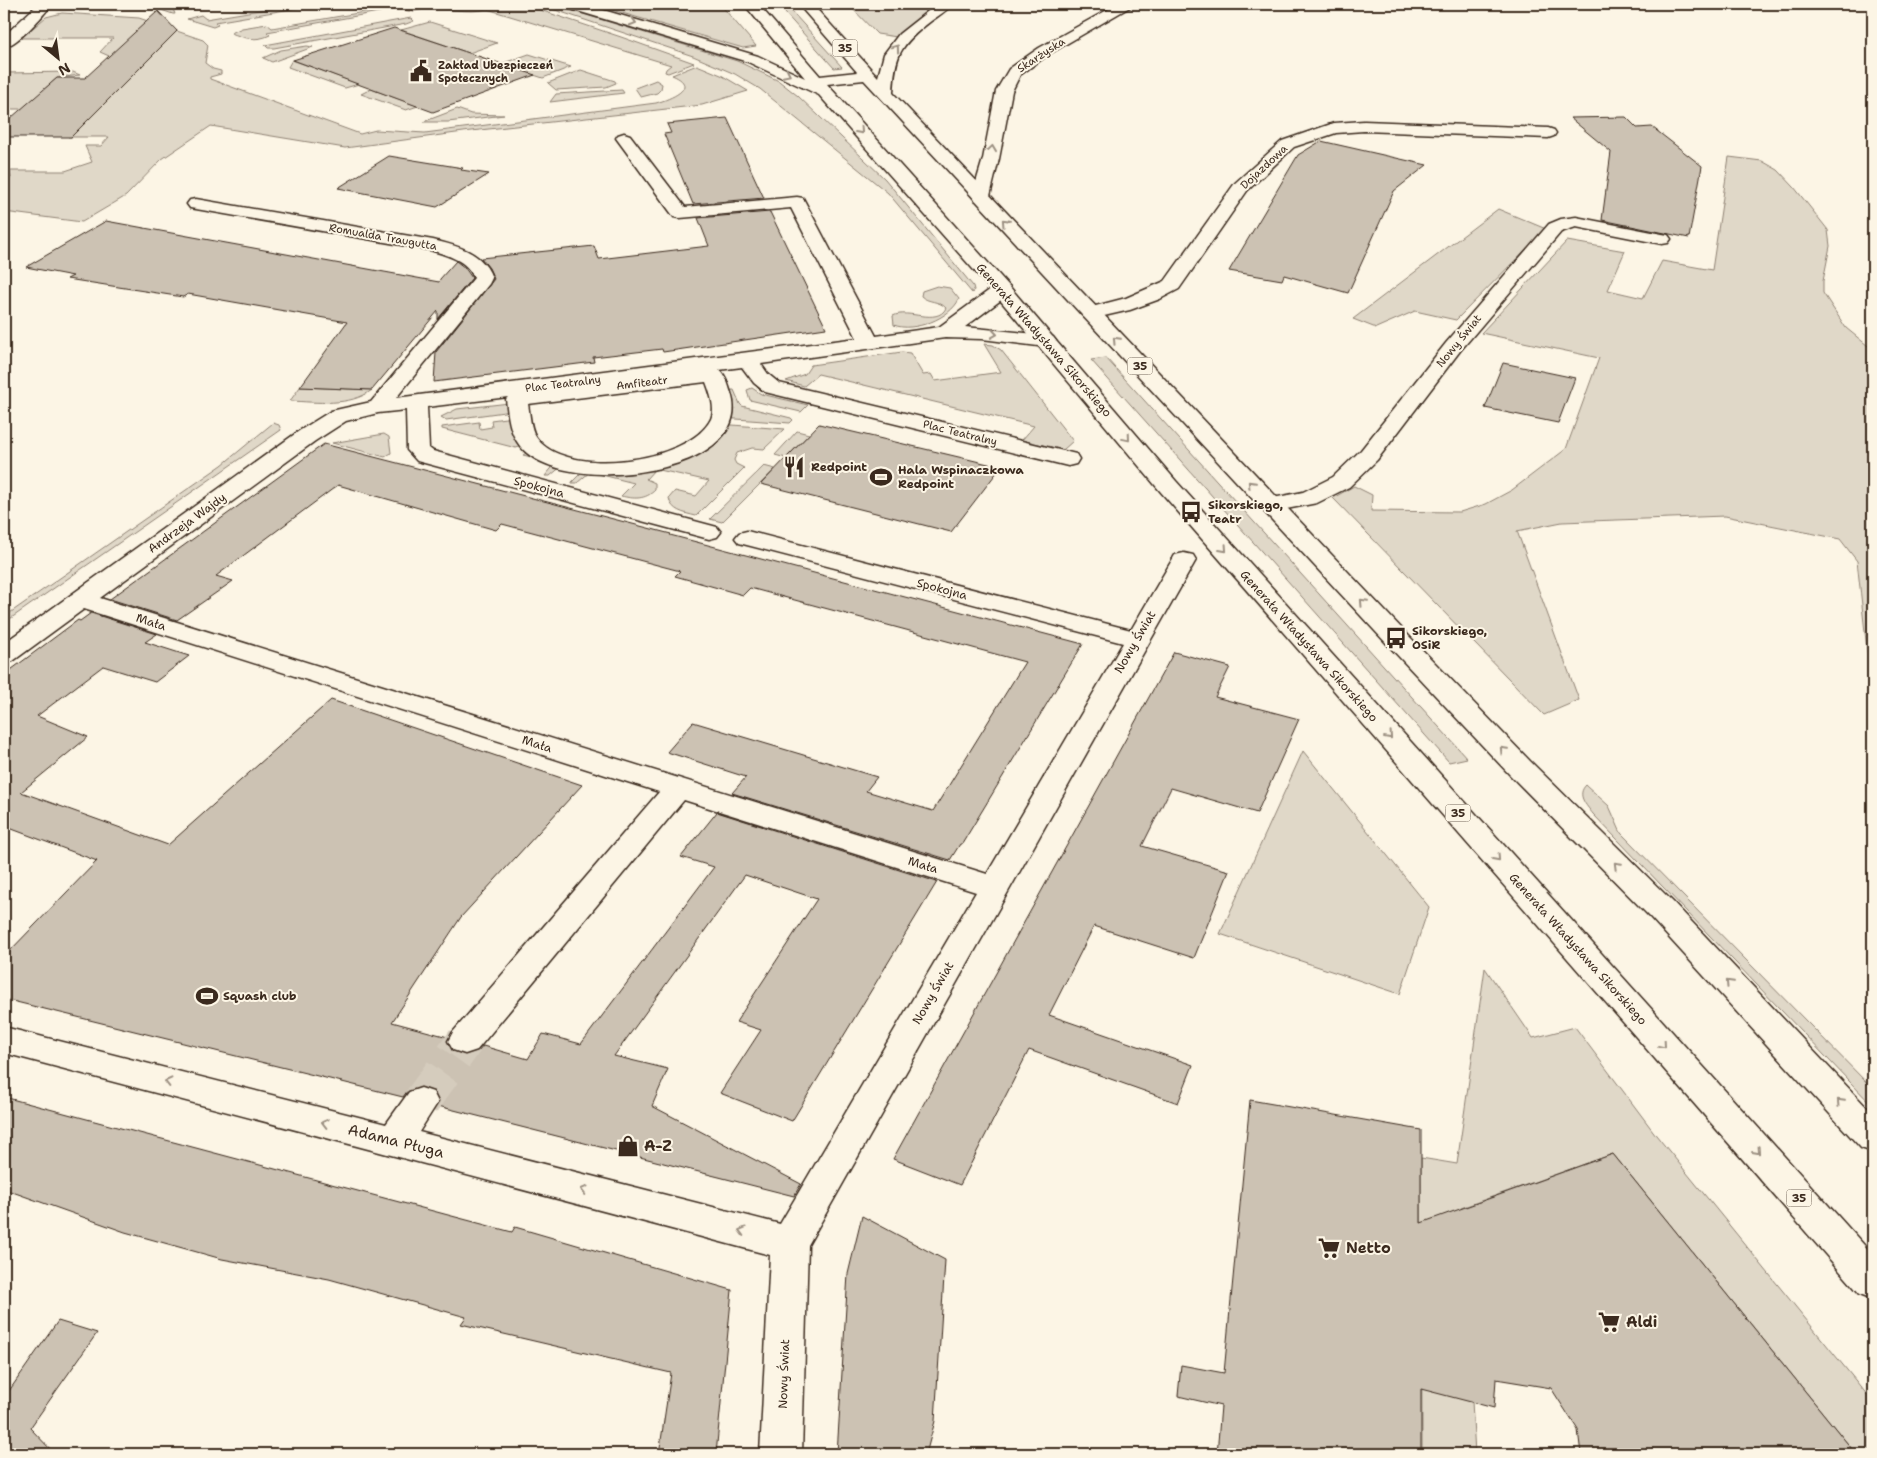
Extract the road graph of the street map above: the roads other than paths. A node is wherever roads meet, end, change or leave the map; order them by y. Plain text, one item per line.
1 (45, 4) edge
2 (570, 4) edge
3 (751, 4) edge
4 (805, 4) edge
5 (945, 4) edge
6 (1128, 4) edge
7 (4, 43) edge
8 (869, 74) junction
9 (822, 88) junction
10 (885, 94) junction
11 (1548, 133) dead end
12 (624, 138) dead end
13 (981, 196) junction
14 (196, 204) dead end
15 (1662, 239) dead end
16 (1002, 290) junction
17 (1091, 314) junction
18 (945, 332) junction
19 (1046, 341) junction
20 (871, 342) junction
21 (749, 360) junction
22 (714, 375) joint
23 (416, 402) junction
24 (378, 407) junction
25 (1068, 459) dead end
26 (1271, 505) junction
27 (708, 532) dead end
28 (747, 538) dead end
29 (1184, 560) dead end
30 (81, 600) junction
31 (1136, 639) junction
32 (4, 655) edge
33 (678, 788) junction
34 (994, 887) junction
35 (4, 1040) edge
36 (465, 1042) tunnel mouth
37 (421, 1102) tunnel mouth
38 (1873, 1137) edge
39 (394, 1140) junction
40 (788, 1243) junction
41 (1873, 1282) edge
42 (781, 1454) edge

1 - 7 street
2 -> 9 street
3 - 9 street, Generała Władysława Sikorskiego / 35
4 - 8 street, 35
10 -> 5 street
13 -> 6 street, Skarżyska
8 - 9 street
8 - 10 street, 35
9 -> 16 street, Generała Władysława Sikorskiego / 35
10 - 13 street, 35
11 - 17 street, Dojazdowa
12 - 20 street
17 -> 13 street, 35
14 - 24 street, Romualda Traugutta
15 - 26 street, Nowy Świat
16 - 18 street, Plac Teatralny
16 - 19 street, Generała Władysława Sikorskiego / 35
26 -> 17 street, 35
18 -> 19 street, Plac Teatralny
18 - 20 street, Plac Teatralny
19 -> 41 street, Generała Władysława Sikorskiego / 35
20 - 21 street, Plac Teatralny
21 - 23 street, Plac Teatralny
21 - 25 street, Plac Teatralny
22 - 22 street, Amfiteatr
23 - 24 street, Plac Teatralny
23 - 27 street, Spokojna
24 - 30 street, Andrzeja Wajdy
38 -> 26 street, 35
28 - 31 street, Spokojna
29 - 31 street, Nowy Świat
30 - 32 street, Andrzeja Wajdy
30 - 33 street, Mała
31 - 34 street, Nowy Świat
33 - 34 street, Mała
33 - 36 street
34 - 40 street, Nowy Świat
39 -> 35 street, Adama Pługa
37 - 39 street
40 -> 39 street, Adama Pługa
40 - 42 street, Nowy Świat

